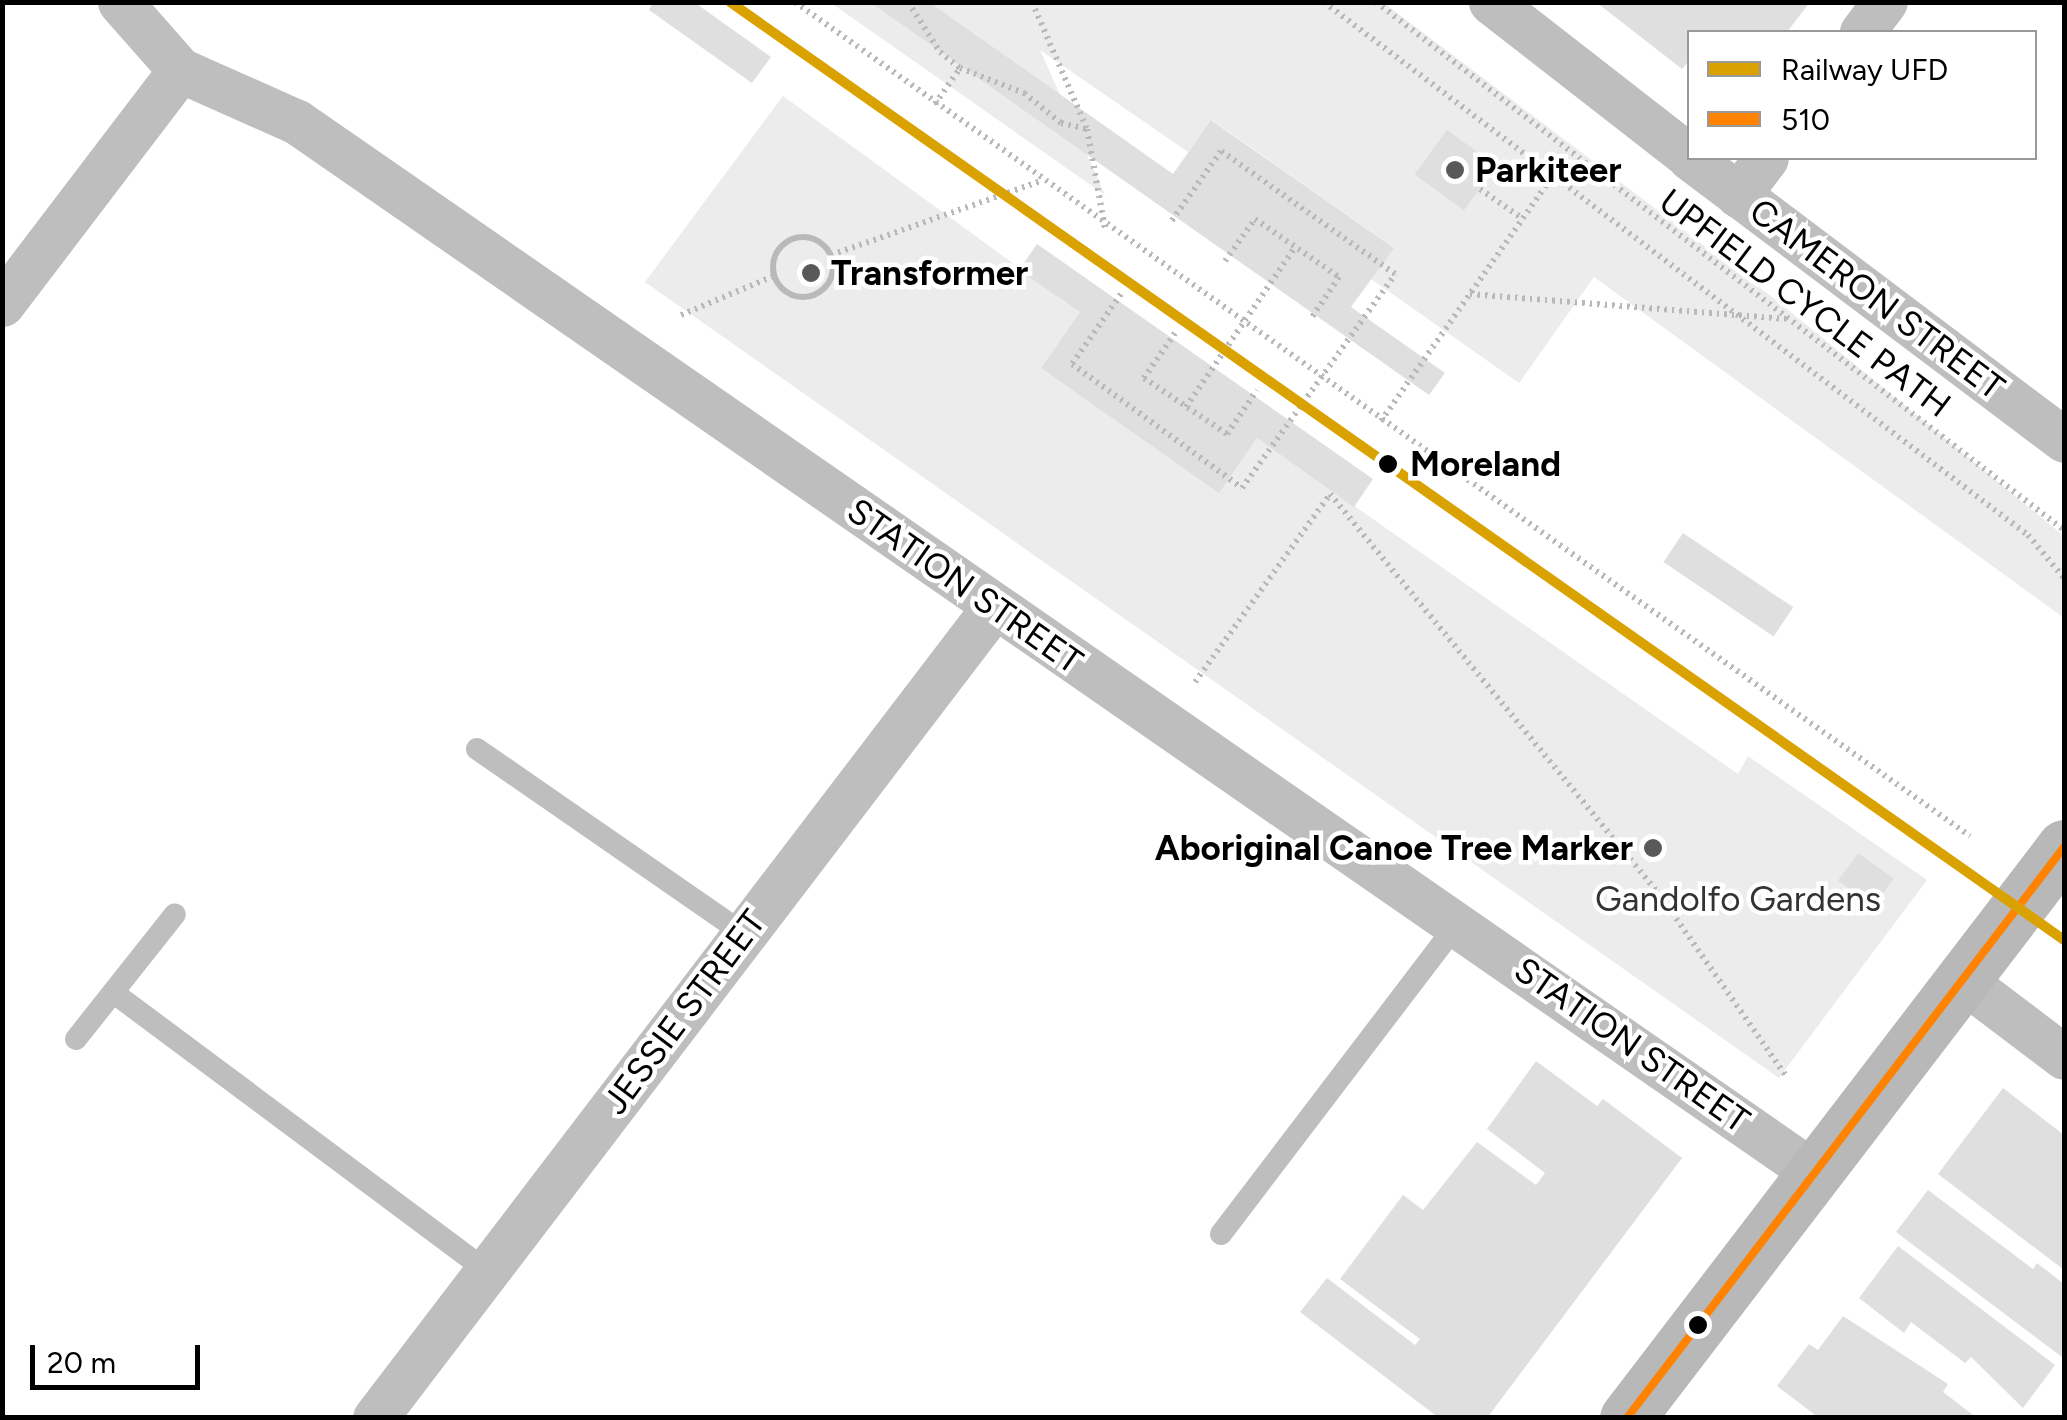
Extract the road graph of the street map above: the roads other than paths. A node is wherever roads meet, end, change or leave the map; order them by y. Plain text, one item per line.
1 (120, 2) edge
2 (1491, 2) edge
3 (1886, 2) edge
4 (1864, 30) edge
5 (180, 70) junction
6 (1687, 155) edge
7 (1694, 160) edge
8 (1764, 160) edge
9 (1738, 195) junction
10 (2, 304) edge
11 (2064, 440) edge
12 (994, 607) junction
13 (477, 750) dead end
14 (2064, 847) edge
15 (175, 914) dead end
16 (1458, 924) junction
17 (744, 934) junction
18 (1962, 979) junction
19 (114, 992) junction
20 (76, 1039) dead end
21 (2064, 1057) edge
22 (1814, 1173) junction
23 (1222, 1234) dead end
24 (486, 1271) junction
25 (375, 1418) edge
26 (1626, 1418) edge

1 - 5 street, STATION STREET
2 - 6 street, CAMERON STREET
3 - 4 street
5 - 10 street
5 - 12 street, STATION STREET
7 - 9 street, CAMERON STREET
8 - 9 street
9 - 11 street, CAMERON STREET
12 - 16 street, STATION STREET
12 - 17 street, JESSIE STREET
13 - 17 lane
14 - 18 main road
15 - 19 lane
16 - 22 street, STATION STREET
16 - 23 lane
17 - 24 street, JESSIE STREET
18 - 21 street
18 - 22 main road
19 - 20 lane
19 - 24 lane
22 - 26 main road
24 - 25 street, JESSIE STREET

